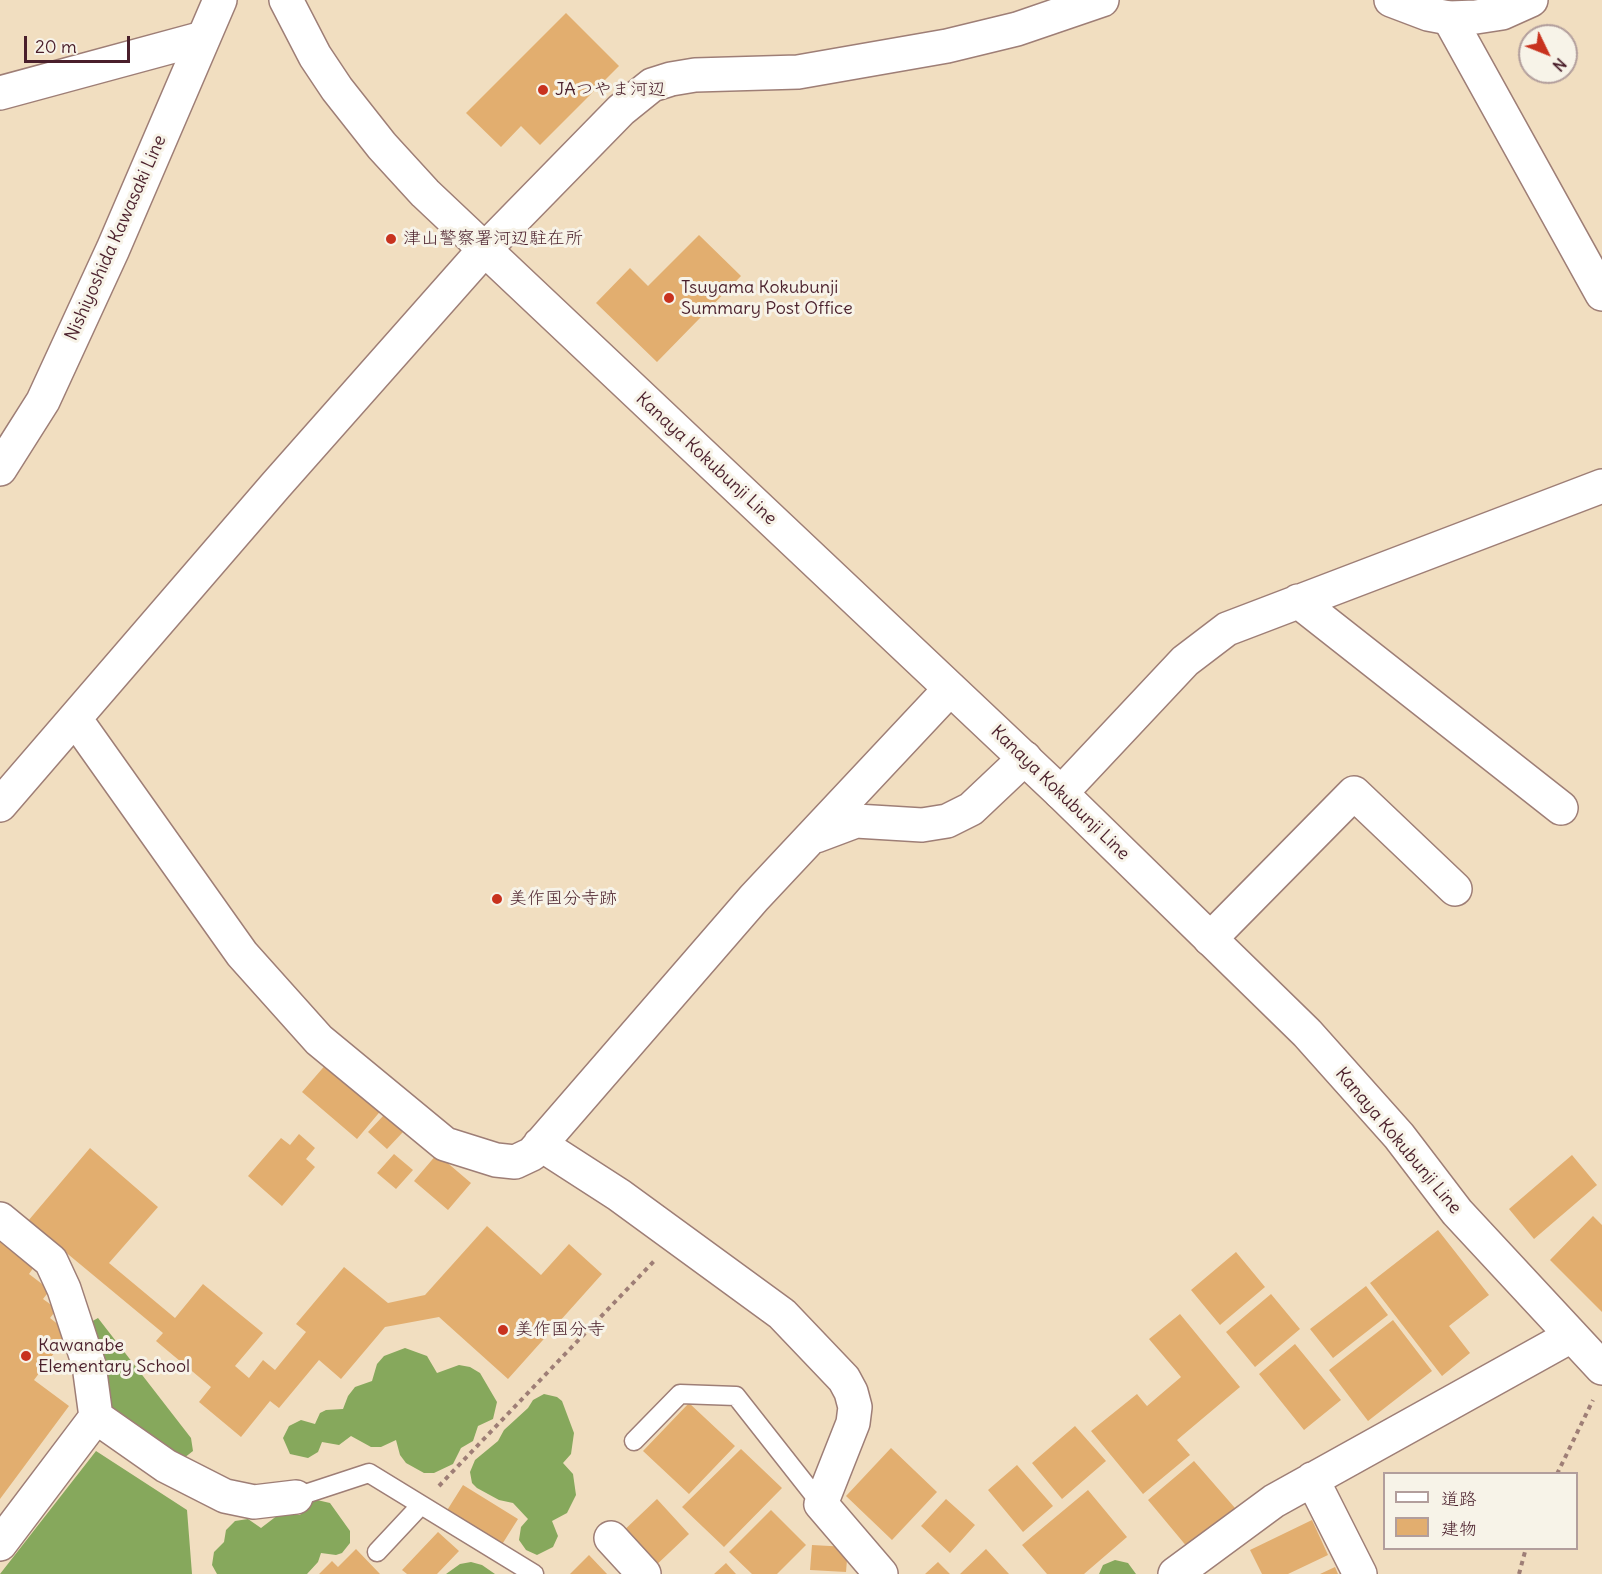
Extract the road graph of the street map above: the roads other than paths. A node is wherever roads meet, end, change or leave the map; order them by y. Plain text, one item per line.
1 (220, 0) edge
2 (286, 0) edge
3 (1102, 0) edge
4 (1391, 0) edge
5 (1531, 0) edge
6 (1449, 18) junction
7 (203, 38) junction
8 (0, 93) edge
9 (484, 250) junction
10 (1602, 294) edge
11 (0, 469) edge
12 (1602, 486) edge
13 (1298, 601) junction
14 (950, 688) junction
15 (76, 720) junction
16 (1025, 758) junction
17 (1061, 793) junction
18 (0, 805) edge
19 (1560, 808) dead end
20 (810, 838) junction
21 (1455, 889) dead end
22 (1210, 939) junction
23 (540, 1144) junction
24 (0, 1219) edge
25 (1571, 1336) junction
26 (1600, 1379) edge
27 (96, 1417) junction
28 (634, 1441) dead end
29 (1312, 1479) junction
30 (296, 1497) joint
31 (821, 1504) junction
32 (421, 1505) junction
33 (611, 1538) dead end
34 (0, 1544) edge
35 (377, 1552) dead end
36 (534, 1574) edge
37 (644, 1574) edge
38 (881, 1574) edge
39 (1175, 1574) edge
40 (1360, 1574) edge

1 - 7 street, Nishiyoshida Kawasaki Line
2 - 9 street
3 - 9 street
4 - 6 street
5 - 6 street
6 - 10 street
7 - 8 street
7 - 11 street, Nishiyoshida Kawasaki Line
9 - 14 street, Kanaya Kokubunji Line
9 - 15 street
12 - 13 street
13 - 17 street
13 - 19 street
14 - 16 street, Kanaya Kokubunji Line
14 - 20 street
15 - 18 street
15 - 23 street
16 - 17 street, Kanaya Kokubunji Line
16 - 20 street
17 - 22 street, Kanaya Kokubunji Line
20 - 23 street
21 - 22 street
22 - 25 street, Kanaya Kokubunji Line
23 - 31 street
24 - 27 street
25 - 26 street, Kanaya Kokubunji Line
25 - 29 street
27 - 30 street
27 - 34 street
28 - 31 lane
29 - 39 street
29 - 40 street
30 - 32 lane
31 - 38 street
32 - 35 lane
32 - 36 lane
33 - 37 street

